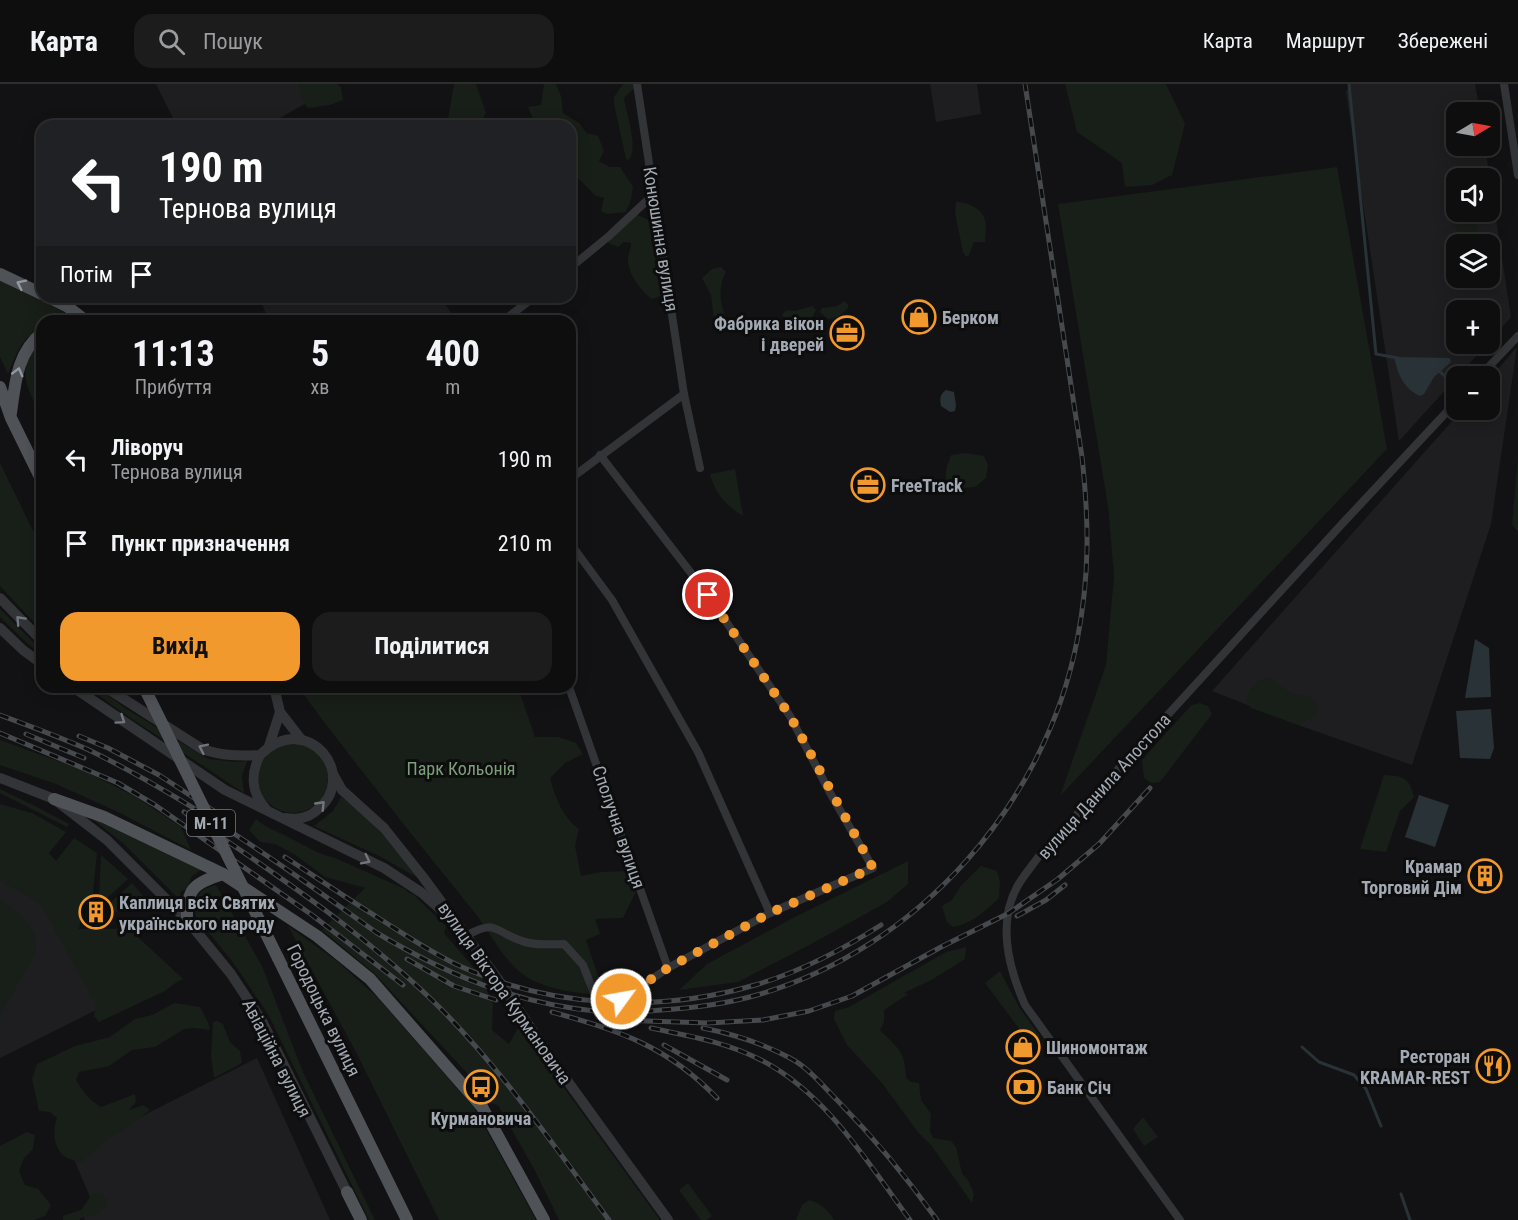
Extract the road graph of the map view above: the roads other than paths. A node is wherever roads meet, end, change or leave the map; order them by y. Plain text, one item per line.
1 (637, 84) edge
2 (1504, 84) edge
3 (1518, 175) edge
4 (654, 194) junction
5 (576, 263) edge
6 (0, 273) edge
7 (36, 291) edge
8 (60, 303) edge
9 (526, 303) edge
10 (78, 315) edge
11 (511, 315) edge
12 (1518, 336) edge
13 (36, 338) edge
14 (1490, 366) edge
15 (0, 387) edge
16 (684, 394) junction
17 (0, 403) edge
18 (1446, 413) edge
19 (10, 417) junction
20 (600, 455) junction
21 (700, 468) dead end
22 (36, 469) edge
23 (576, 474) edge
24 (576, 551) edge
25 (0, 598) edge
26 (0, 628) edge
27 (36, 635) edge
28 (36, 660) edge
29 (82, 693) edge
30 (114, 693) edge
31 (147, 693) edge
32 (275, 693) edge
33 (571, 693) edge
34 (280, 712) junction
35 (301, 739) junction
36 (269, 746) junction
37 (260, 755) junction
38 (333, 774) junction
39 (0, 778) edge
40 (54, 799) junction
41 (276, 815) junction
42 (223, 874) junction
43 (770, 913) junction
44 (452, 918) junction
45 (187, 920) junction
46 (466, 936) junction
47 (668, 968) junction
48 (347, 1192) joint
49 (361, 1220) edge
50 (406, 1220) edge
51 (544, 1220) edge
52 (668, 1220) edge
53 (1180, 1220) edge

1 - 4 street, Конюшинна вулиця
2 - 3 street
4 - 5 street
4 - 16 street, Конюшинна вулиця
7 -> 6 main road
8 - 10 main road
9 - 11 street
12 - 14 street
19 -> 13 main road
15 - 19 main road
16 - 20 street
16 - 21 street, Конюшинна вулиця
17 - 19 main road
18 - 53 street, вулиця Данила Апостола
19 - 22 main road
20 - 23 street
20 - 43 street
24 - 43 street
27 -> 25 street
26 - 28 street
29 -> 41 street
37 -> 30 street
31 - 50 main road, Городоцька вулиця / М-11, bridge
32 - 34 street
33 - 47 street, Сполучна вулиця
34 - 35 street
34 - 36 street
35 - 36 street
35 - 38 street
36 - 37 street
37 - 41 street
41 -> 38 street
38 - 44 street, вулиця Віктора Курмановича
39 - 40 street, Авіаційна вулиця
40 - 42 main road
40 - 45 street, Авіаційна вулиця
41 -> 44 street
42 - 45 main road
42 - 51 main road
43 - 47 street
44 - 46 street, вулиця Віктора Курмановича
45 - 48 street, Авіаційна вулиця
46 - 47 street
46 - 52 street, вулиця Віктора Курмановича
48 - 49 main road

